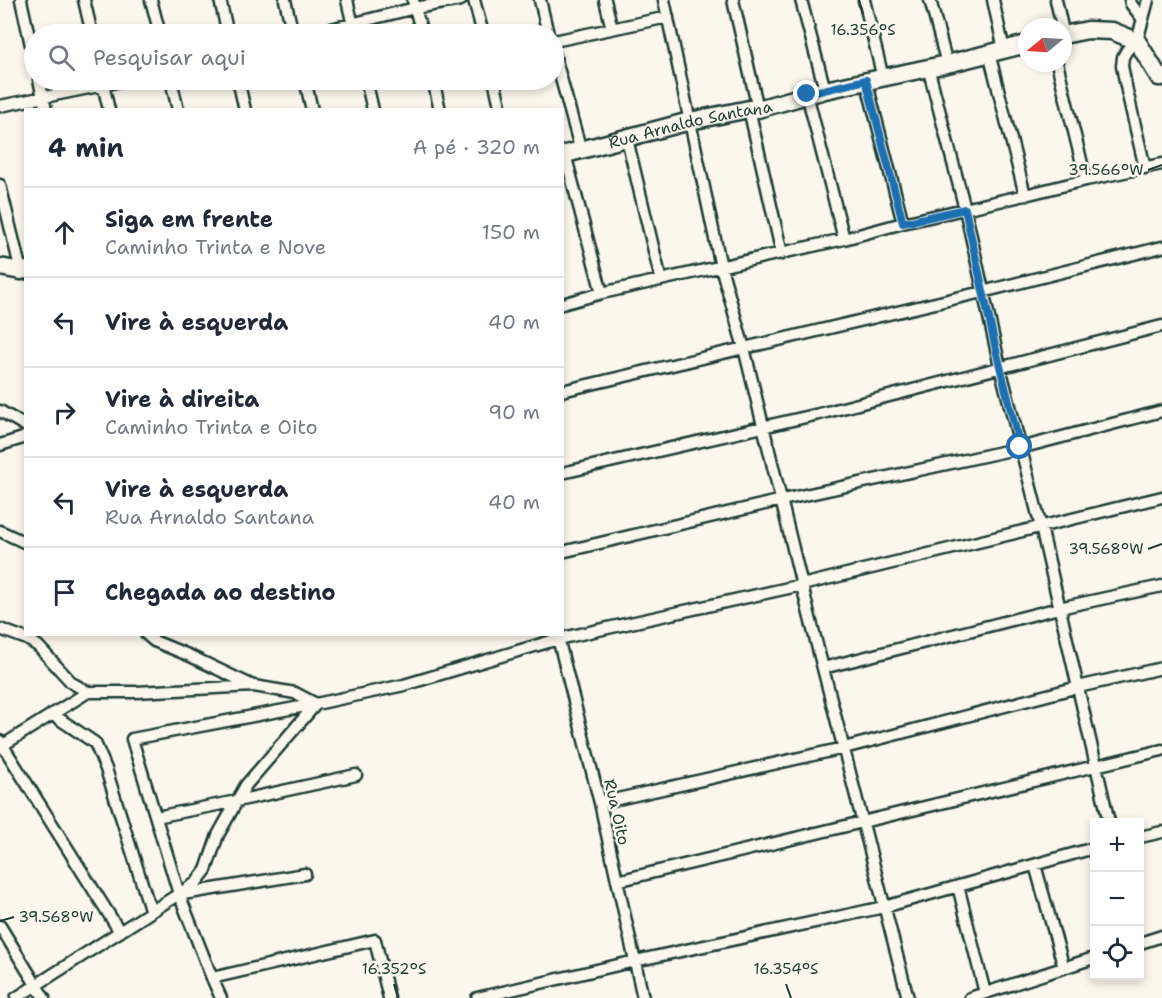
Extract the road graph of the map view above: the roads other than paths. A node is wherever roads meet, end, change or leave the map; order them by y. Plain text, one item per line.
1 (21, 0) edge
2 (84, 0) edge
3 (151, 0) edge
4 (220, 0) edge
5 (285, 0) edge
6 (348, 0) edge
7 (461, 0) edge
8 (474, 0) edge
9 (540, 0) edge
10 (605, 0) edge
11 (664, 0) edge
12 (734, 0) edge
13 (801, 0) edge
14 (864, 0) edge
15 (930, 0) edge
16 (993, 0) edge
17 (1056, 0) edge
18 (1130, 0) edge
19 (1148, 0) edge
20 (414, 4) edge
21 (668, 17) junction
22 (1060, 18) edge
23 (1142, 18) junction
24 (26, 24) edge
25 (90, 24) edge
26 (157, 24) edge
27 (226, 24) edge
28 (291, 24) edge
29 (353, 24) edge
30 (366, 24) edge
31 (419, 24) edge
32 (480, 24) edge
33 (546, 24) edge
34 (612, 29) junction
35 (1072, 31) edge
36 (564, 39) edge
37 (1130, 39) junction
38 (1018, 46) edge
39 (997, 51) junction
40 (947, 64) junction
41 (928, 67) junction
42 (1059, 72) edge
43 (1160, 77) edge
44 (883, 78) junction
45 (866, 80) junction
46 (41, 90) edge
47 (71, 90) edge
48 (105, 90) edge
49 (173, 90) edge
50 (240, 90) edge
51 (307, 90) edge
52 (368, 90) edge
53 (435, 90) edge
54 (496, 90) edge
55 (560, 90) edge
56 (825, 90) junction
57 (807, 94) junction
58 (43, 97) junction
59 (0, 106) edge
60 (46, 108) edge
61 (109, 108) edge
62 (178, 108) edge
63 (245, 108) edge
64 (311, 108) edge
65 (373, 108) edge
66 (440, 108) edge
67 (501, 108) edge
68 (563, 108) edge
69 (754, 109) junction
70 (564, 116) edge
71 (690, 121) junction
72 (627, 139) junction
73 (570, 153) edge
74 (1162, 164) edge
75 (1146, 168) junction
76 (1086, 180) junction
77 (0, 184) edge
78 (1025, 195) junction
79 (965, 209) junction
80 (903, 223) junction
81 (844, 239) junction
82 (1162, 247) edge
83 (782, 254) junction
84 (0, 267) edge
85 (721, 267) junction
86 (23, 270) edge
87 (661, 280) junction
88 (982, 292) junction
89 (602, 293) junction
90 (564, 303) edge
91 (1162, 326) edge
92 (744, 348) junction
93 (1000, 367) junction
94 (564, 391) edge
95 (0, 411) edge
96 (1162, 411) edge
97 (24, 424) edge
98 (763, 427) junction
99 (24, 437) edge
100 (0, 445) edge
101 (1020, 447) junction
102 (564, 473) edge
103 (1162, 498) edge
104 (782, 500) junction
105 (1041, 527) junction
106 (0, 531) edge
107 (24, 542) edge
108 (564, 552) edge
109 (802, 585) junction
110 (1162, 586) edge
111 (1059, 608) junction
112 (0, 629) edge
113 (148, 636) edge
114 (564, 636) edge
115 (558, 637) edge
116 (823, 668) junction
117 (1162, 668) edge
118 (254, 686) junction
119 (1078, 687) junction
120 (88, 692) junction
121 (316, 704) junction
122 (52, 714) junction
123 (1, 744) edge
124 (844, 748) junction
125 (1162, 750) edge
126 (1096, 765) junction
127 (357, 775) dead end
128 (237, 801) junction
129 (600, 803) junction
130 (156, 817) junction
131 (1108, 818) edge
132 (863, 823) junction
133 (1162, 832) edge
134 (1144, 836) edge
135 (1090, 849) edge
136 (1035, 865) junction
137 (305, 874) dead end
138 (617, 881) junction
139 (958, 886) junction
140 (179, 894) junction
141 (884, 907) junction
142 (151, 912) junction
143 (0, 926) edge
144 (120, 932) junction
145 (1162, 936) edge
146 (1144, 942) edge
147 (1090, 960) edge
148 (635, 961) junction
149 (1064, 968) junction
150 (212, 978) junction
151 (36, 985) junction
152 (986, 993) junction
153 (16, 998) edge
154 (44, 998) edge
155 (220, 998) edge
156 (389, 998) edge
157 (477, 998) edge
158 (643, 998) edge
159 (908, 998) edge
160 (970, 998) edge

1 - 24 street
2 - 25 street
3 - 26 street
4 - 27 street
5 - 28 street
6 - 29 street
7 - 20 street
8 - 32 street
9 - 33 street
10 - 34 street
11 - 21 street
12 - 69 street
13 - 56 street
14 - 44 street
15 - 40 street
16 - 39 street
17 - 22 street
18 - 23 street
19 - 23 street
20 - 30 street
20 - 31 street
21 - 34 street
21 - 71 street
23 - 37 street
34 - 36 street
35 - 37 street
37 - 43 street
37 - 75 street
38 - 39 street, Rua Arnaldo Santana
39 - 40 street, Rua Arnaldo Santana
39 - 78 street
40 - 41 street, Rua Arnaldo Santana
41 - 44 street, Rua Arnaldo Santana
41 - 79 street
42 - 76 street
44 - 45 street, Rua Arnaldo Santana
45 - 56 street, Rua Arnaldo Santana
45 - 80 street
46 - 58 street
47 - 58 street
48 - 61 street
49 - 62 street
50 - 63 street
51 - 64 street
52 - 65 street
53 - 66 street
54 - 67 street
55 - 68 street
56 - 57 street, Rua Arnaldo Santana
57 - 69 street, Rua Arnaldo Santana
57 - 81 street
58 - 59 street
58 - 60 street
69 - 71 street, Rua Arnaldo Santana
69 - 83 street
70 - 73 street
71 - 72 street, Rua Arnaldo Santana
71 - 85 street
72 - 73 street, Rua Arnaldo Santana
72 - 87 street
73 - 89 street
74 - 75 street
75 - 76 street
76 - 78 street
77 - 86 street
78 - 79 street
79 - 80 street
79 - 88 street
80 - 81 street
81 - 83 street
82 - 88 street
83 - 85 street
84 - 86 street
85 - 87 street
85 - 92 street
87 - 89 street
88 - 92 street
88 - 93 street
89 - 90 street
91 - 93 street
92 - 94 street
92 - 98 street
93 - 98 street
93 - 101 street
95 - 97 street
96 - 101 street
98 - 102 street
98 - 104 street
99 - 100 street
101 - 104 street
101 - 105 street
103 - 105 street
104 - 108 street
104 - 109 street
105 - 109 street
105 - 111 street
106 - 107 street
109 - 114 street
109 - 116 street
110 - 111 street
111 - 116 street
111 - 119 street
112 - 120 street
113 - 118 street
115 - 121 street
115 - 129 street, Rua Oito
116 - 124 street
117 - 119 street
118 - 120 street
118 - 121 street
119 - 124 street
119 - 126 street
120 - 122 street
121 - 128 street
121 - 130 street
122 - 123 street
122 - 142 street
123 - 144 street
124 - 129 street
124 - 132 street
125 - 126 street
126 - 131 street
126 - 132 street
127 - 128 street
128 - 130 street
128 - 140 street
129 - 138 street, Rua Oito
130 - 140 street
132 - 138 street
132 - 141 street
133 - 134 street
135 - 136 street
136 - 139 street
136 - 149 street
137 - 140 street
138 - 148 street, Rua Oito
139 - 141 street
139 - 152 street
140 - 142 street
140 - 150 street
141 - 148 street
141 - 159 street
142 - 144 street
143 - 151 street
144 - 151 street
145 - 146 street
147 - 149 street
148 - 157 street
148 - 158 street, Rua Oito
149 - 152 street
150 - 155 street
150 - 156 street
151 - 153 street
151 - 154 street
152 - 160 street

